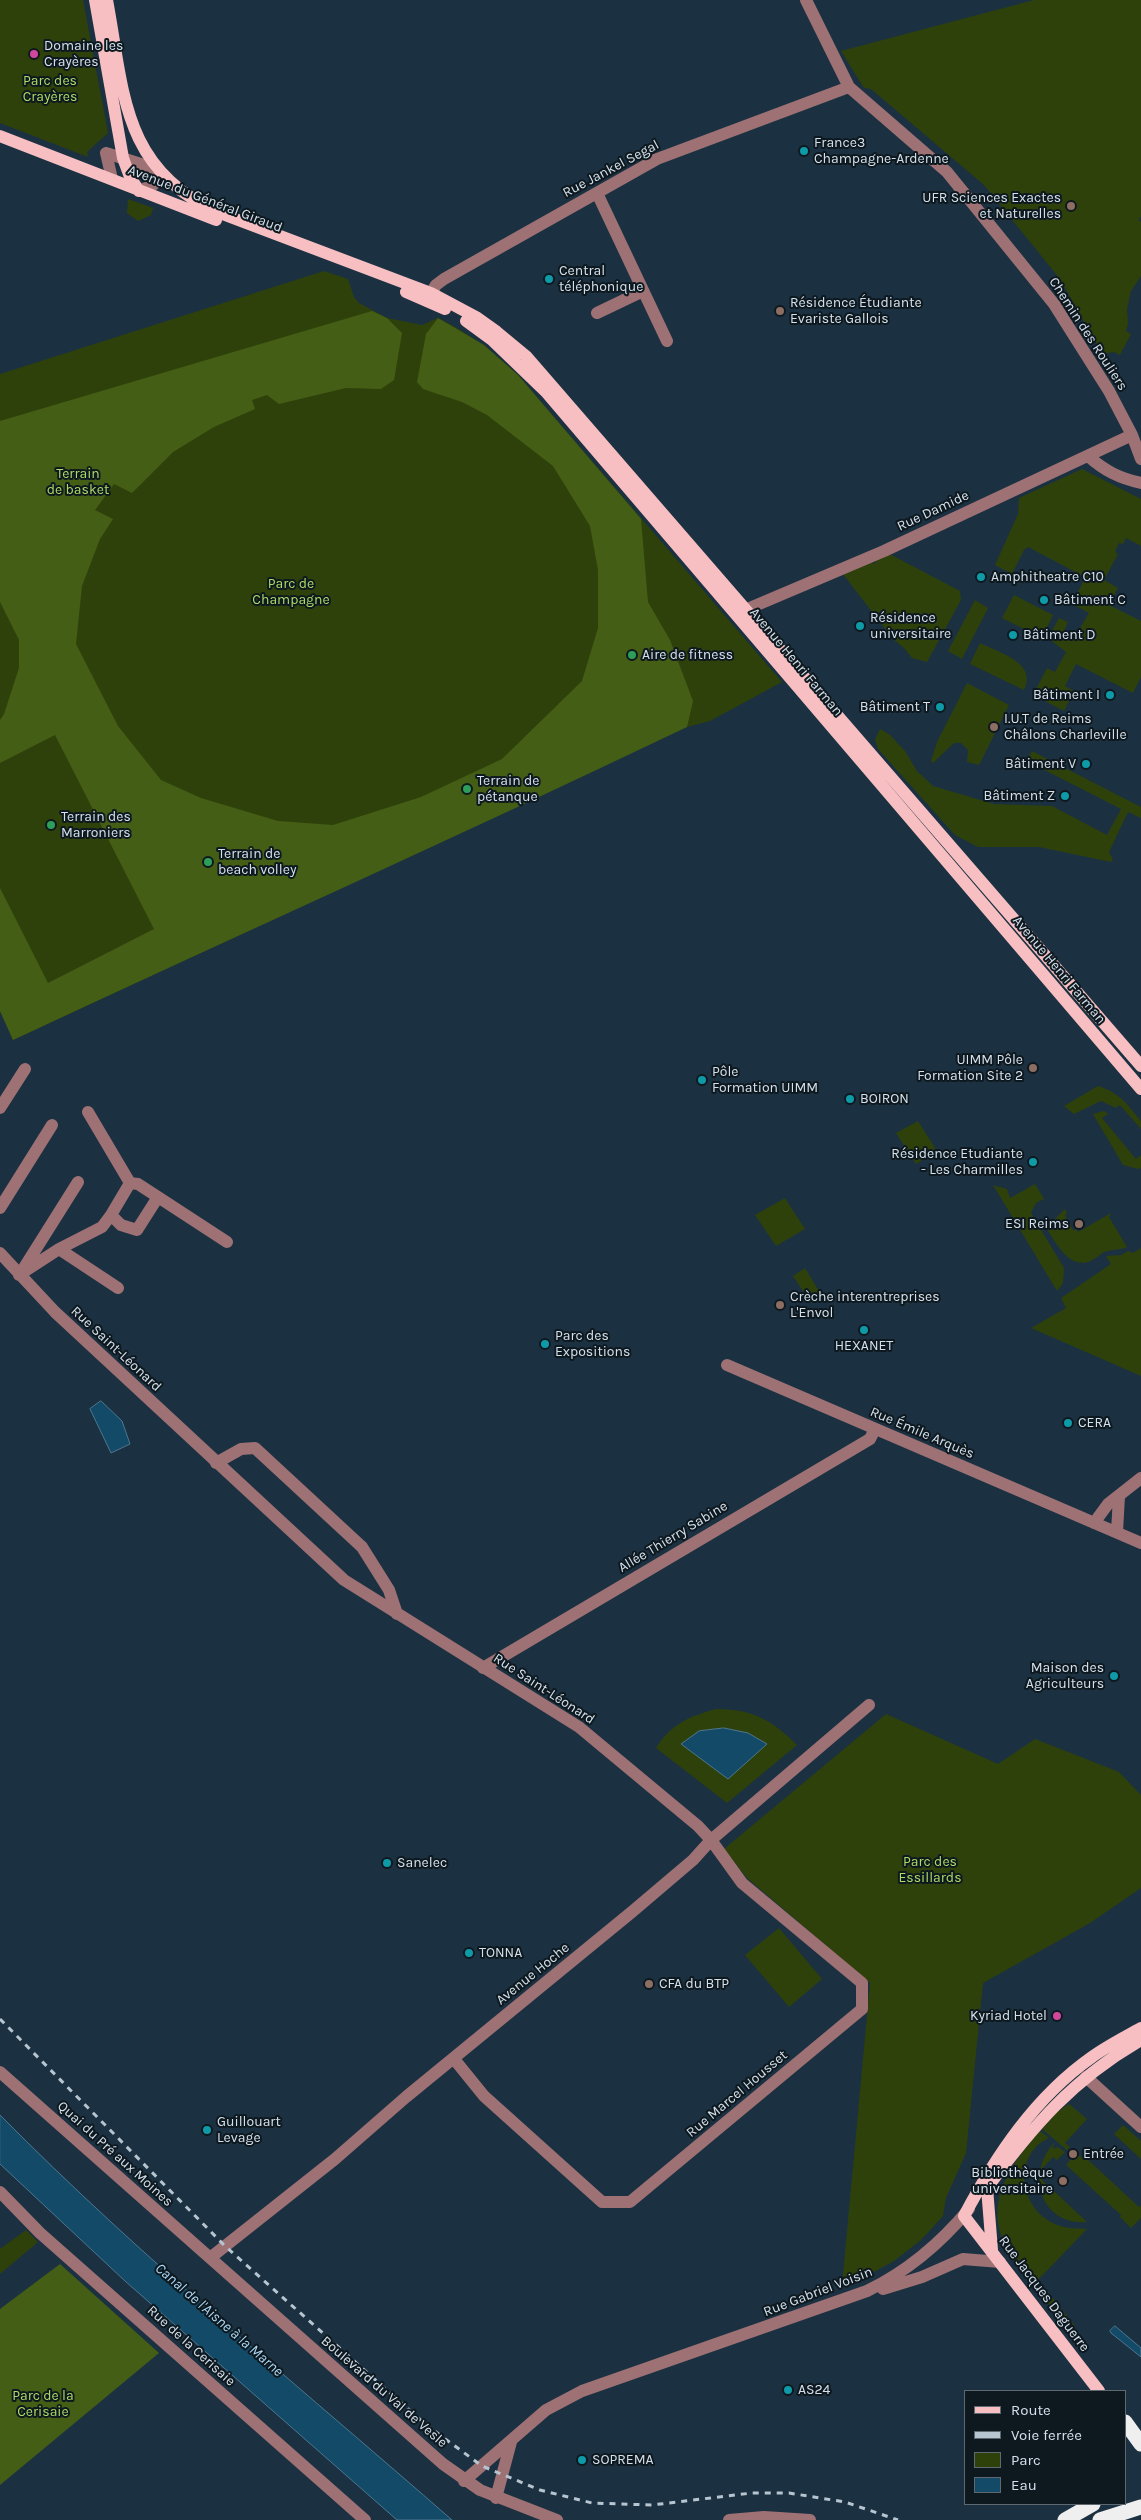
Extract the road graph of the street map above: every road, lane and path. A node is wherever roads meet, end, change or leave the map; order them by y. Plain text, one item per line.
1 (95, 0) edge
2 (107, 0) edge
3 (806, 0) edge
4 (849, 87) junction
5 (0, 136) edge
6 (123, 158) junction
7 (160, 172) junction
8 (112, 179) junction
9 (139, 191) junction
10 (597, 193) junction
11 (400, 290) joint
12 (643, 291) junction
13 (431, 293) junction
14 (447, 301) joint
15 (597, 312) dead end
16 (667, 341) dead end
17 (1132, 435) junction
18 (1088, 456) junction
19 (1141, 459) edge
20 (1141, 483) edge
21 (745, 610) junction
22 (1141, 1066) edge
23 (25, 1069) dead end
24 (1141, 1089) edge
25 (0, 1108) edge
26 (88, 1112) dead end
27 (52, 1126) dead end
28 (78, 1182) dead end
29 (130, 1183) junction
30 (158, 1197) junction
31 (0, 1208) edge
32 (111, 1215) junction
33 (228, 1242) dead end
34 (59, 1249) junction
35 (0, 1253) edge
36 (20, 1275) junction
37 (118, 1288) dead end
38 (727, 1365) dead end
39 (875, 1429) junction
40 (216, 1462) junction
41 (1141, 1478) edge
42 (1119, 1496) junction
43 (1100, 1525) junction
44 (1117, 1532) junction
45 (1141, 1543) edge
46 (397, 1614) junction
47 (483, 1668) junction
48 (869, 1705) dead end
49 (711, 1840) junction
50 (1141, 2028) edge
51 (1141, 2040) edge
52 (454, 2060) junction
53 (0, 2072) edge
54 (1086, 2077) junction
55 (1141, 2127) edge
56 (987, 2188) junction
57 (0, 2192) edge
58 (964, 2216) junction
59 (992, 2250) junction
60 (210, 2258) junction
61 (1000, 2262) junction
62 (845, 2301) junction
63 (1098, 2390) edge
64 (1126, 2423) edge
65 (512, 2440) junction
66 (1141, 2444) edge
67 (464, 2481) junction
68 (496, 2498) junction
69 (1091, 2505) edge
70 (1141, 2507) edge
71 (365, 2520) edge
72 (557, 2520) edge
73 (729, 2520) edge
74 (810, 2520) edge
75 (1065, 2520) edge
76 (1100, 2520) edge

1 - 6 main road
2 - 7 main road, Avenue du Général Giraud
3 - 4 street
4 - 10 street, Rue Jankel Segal
4 - 17 street, Chemin des Rouliers
5 - 8 main road, Avenue du Général Giraud
6 - 7 street
6 - 8 street
6 - 9 main road
7 - 9 street
7 - 13 main road, Avenue du Général Giraud
8 - 9 main road, Avenue du Général Giraud
9 - 11 main road, Avenue du Général Giraud
10 - 12 street
10 - 13 street, Rue Jankel Segal
11 - 24 main road, Avenue Henri Farman
12 - 15 street
12 - 16 street
13 - 14 main road, Avenue du Général Giraud
14 - 21 main road, Avenue Henri Farman
17 - 18 street, Rue Damide
17 - 19 street, Chemin des Rouliers
18 - 20 street
18 - 21 street, Rue Damide
21 - 22 main road, Avenue Henri Farman
23 - 25 street
26 - 29 street
27 - 31 street
28 - 36 street
29 - 30 street
29 - 32 street
30 - 32 street
30 - 33 street
32 - 34 street
34 - 36 street
34 - 37 street
35 - 36 street, Rue Saint-Léonard
36 - 40 street, Rue Saint-Léonard
38 - 39 street, Rue Émile Arquès
39 - 43 street, Rue Émile Arquès
39 - 47 street, Allée Thierry Sabine
40 - 46 street, Rue Saint-Léonard
40 - 46 street
41 - 42 street
42 - 43 street
42 - 44 street
43 - 44 street, Rue Émile Arquès
44 - 45 street, Rue Émile Arquès
46 - 47 street, Rue Saint-Léonard
47 - 49 street, Rue Saint-Léonard
48 - 49 street, Avenue Hoche
49 - 52 street, Avenue Hoche
49 - 52 street, Rue Marcel Housset
50 - 58 main road, Rue Gabriel Voisin
51 - 54 main road
52 - 60 street, Avenue Hoche
53 - 60 street, Quai du Pré aux Moines
54 - 55 street
54 - 56 main road
56 - 58 street
56 - 59 main road
57 - 71 street, Rue de la Cerisaie
58 - 59 main road, Rue Jacques Daguerre
58 - 62 street, Rue Gabriel Voisin
59 - 61 main road, Rue Jacques Daguerre
60 - 67 street, Boulevard du Val de Vesle
61 - 62 street
61 - 63 main road, Rue Jacques Daguerre
62 - 65 street, Rue Gabriel Voisin
64 - 66 highway
65 - 67 street, Rue Gabriel Voisin
65 - 68 street, Rue Gabriel Voisin
67 - 68 street, Boulevard du Val de Vesle
68 - 72 street, Boulevard du Val de Vesle
69 - 75 highway
70 - 76 highway
73 - 74 street

